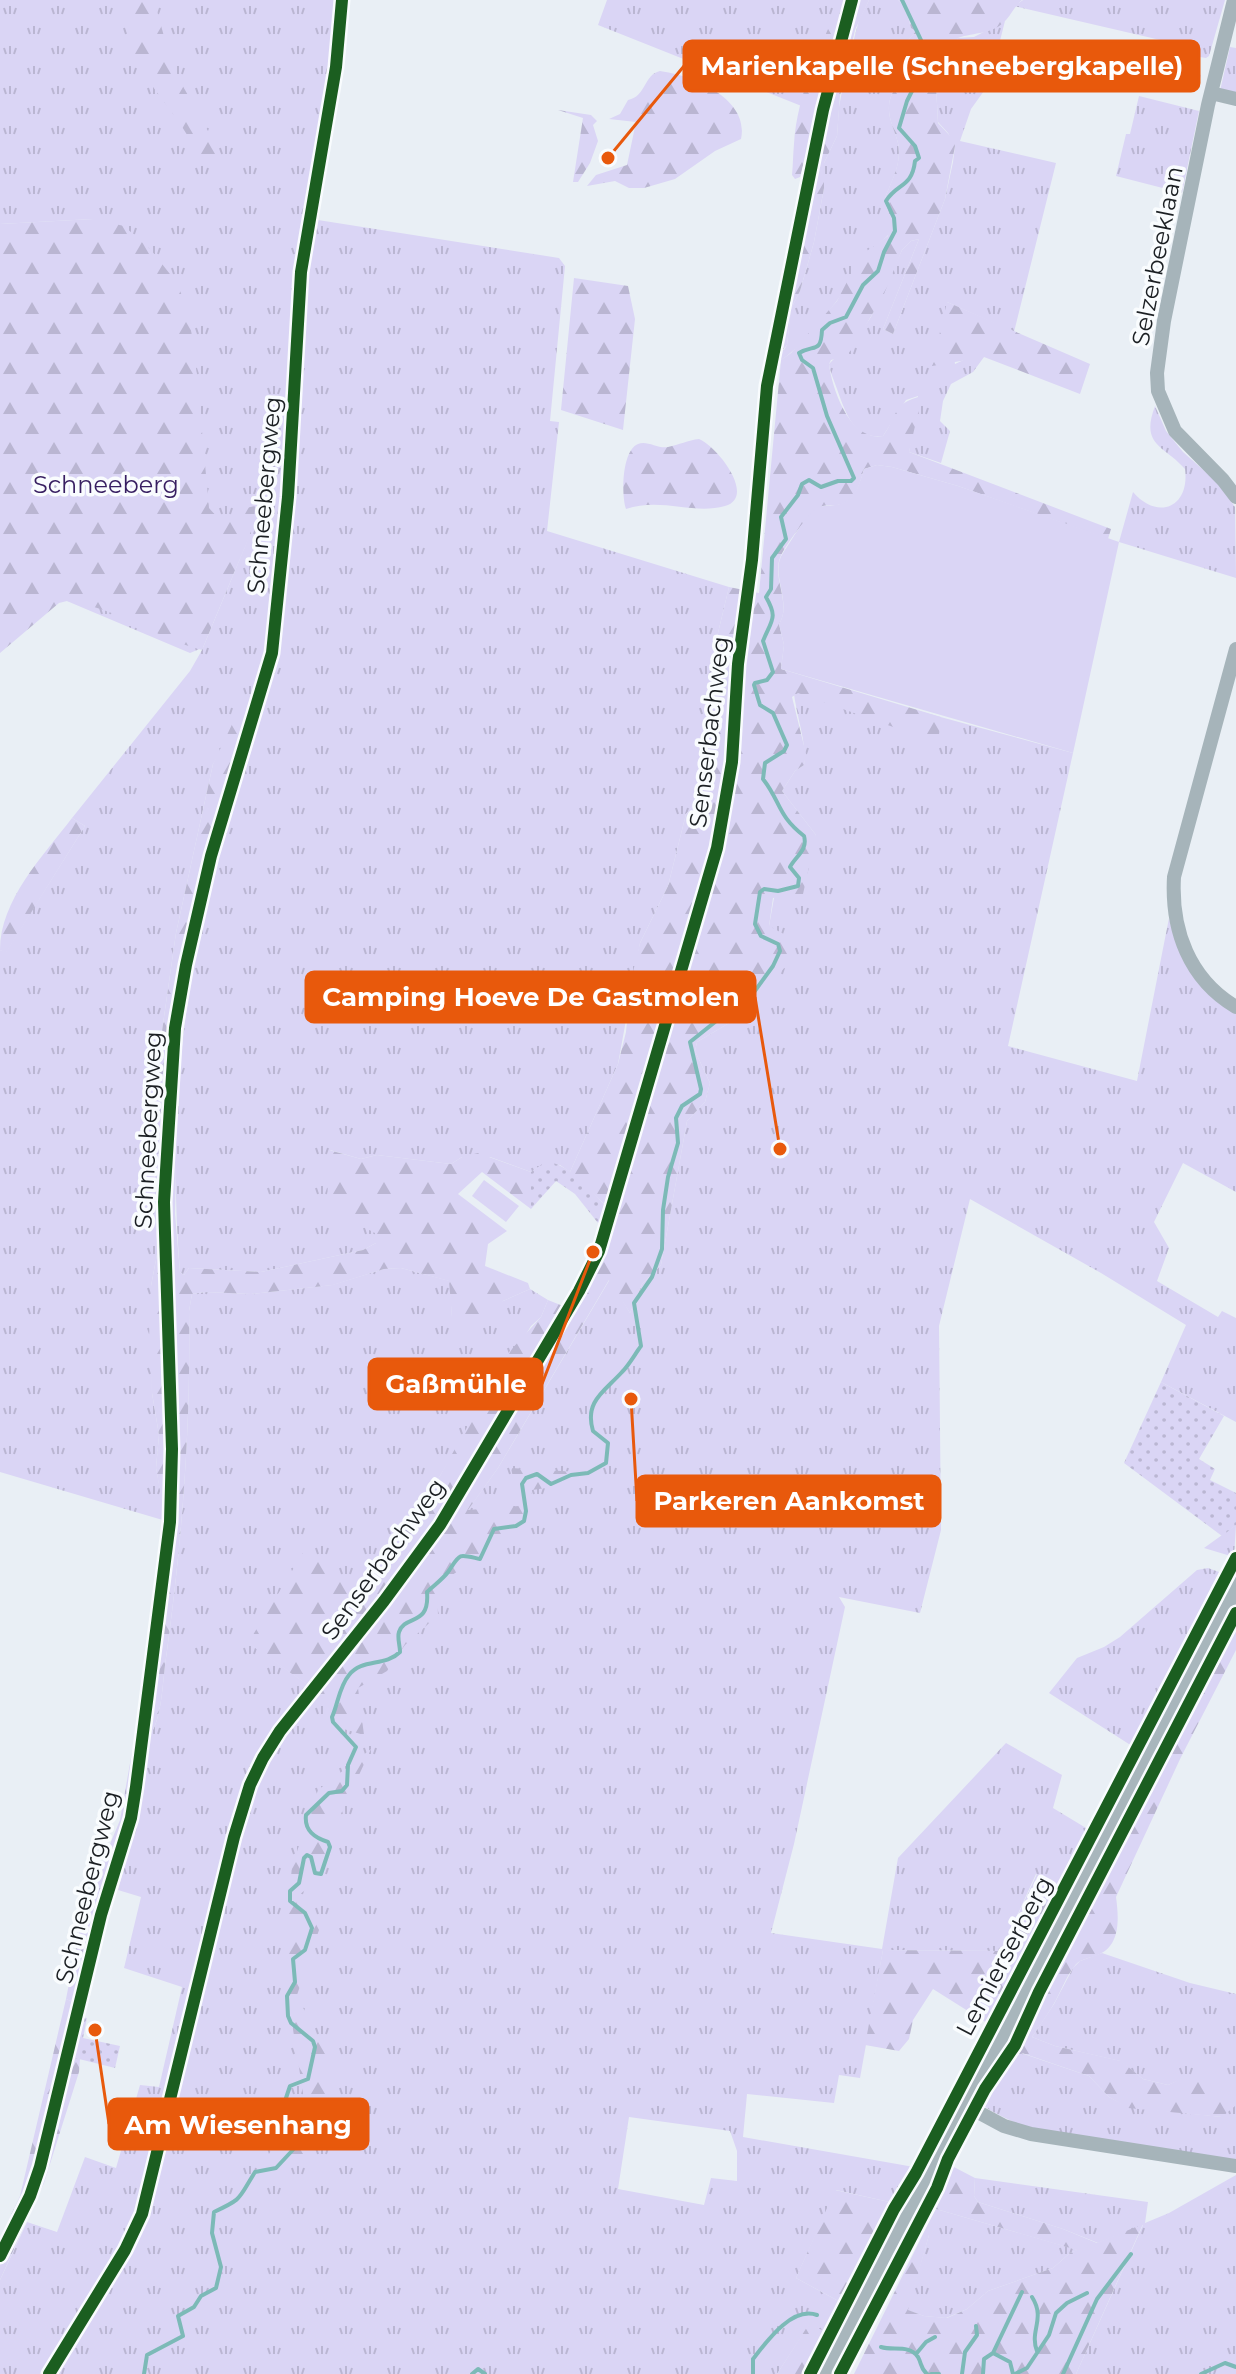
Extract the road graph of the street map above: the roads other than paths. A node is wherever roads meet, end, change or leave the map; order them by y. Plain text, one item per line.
1 (342, 0) edge
2 (852, 0) edge
3 (1234, 0) edge
4 (1211, 93) junction
5 (1236, 99) edge
6 (1235, 493) edge
7 (1236, 649) edge
8 (1236, 1007) edge
9 (1236, 1586) edge
10 (965, 2105) junction
11 (1236, 2166) edge
12 (0, 2256) edge
13 (49, 2374) edge
14 (825, 2374) edge

1 - 12 street, Schneebergweg
2 - 13 street, Senserbachweg
3 - 4 street, Selzerbeeklaan
4 - 5 street
4 - 6 street, Selzerbeeklaan
7 - 8 street
9 - 10 main road, Lemierserberg
10 - 11 street
10 - 14 main road, Lemierserberg

